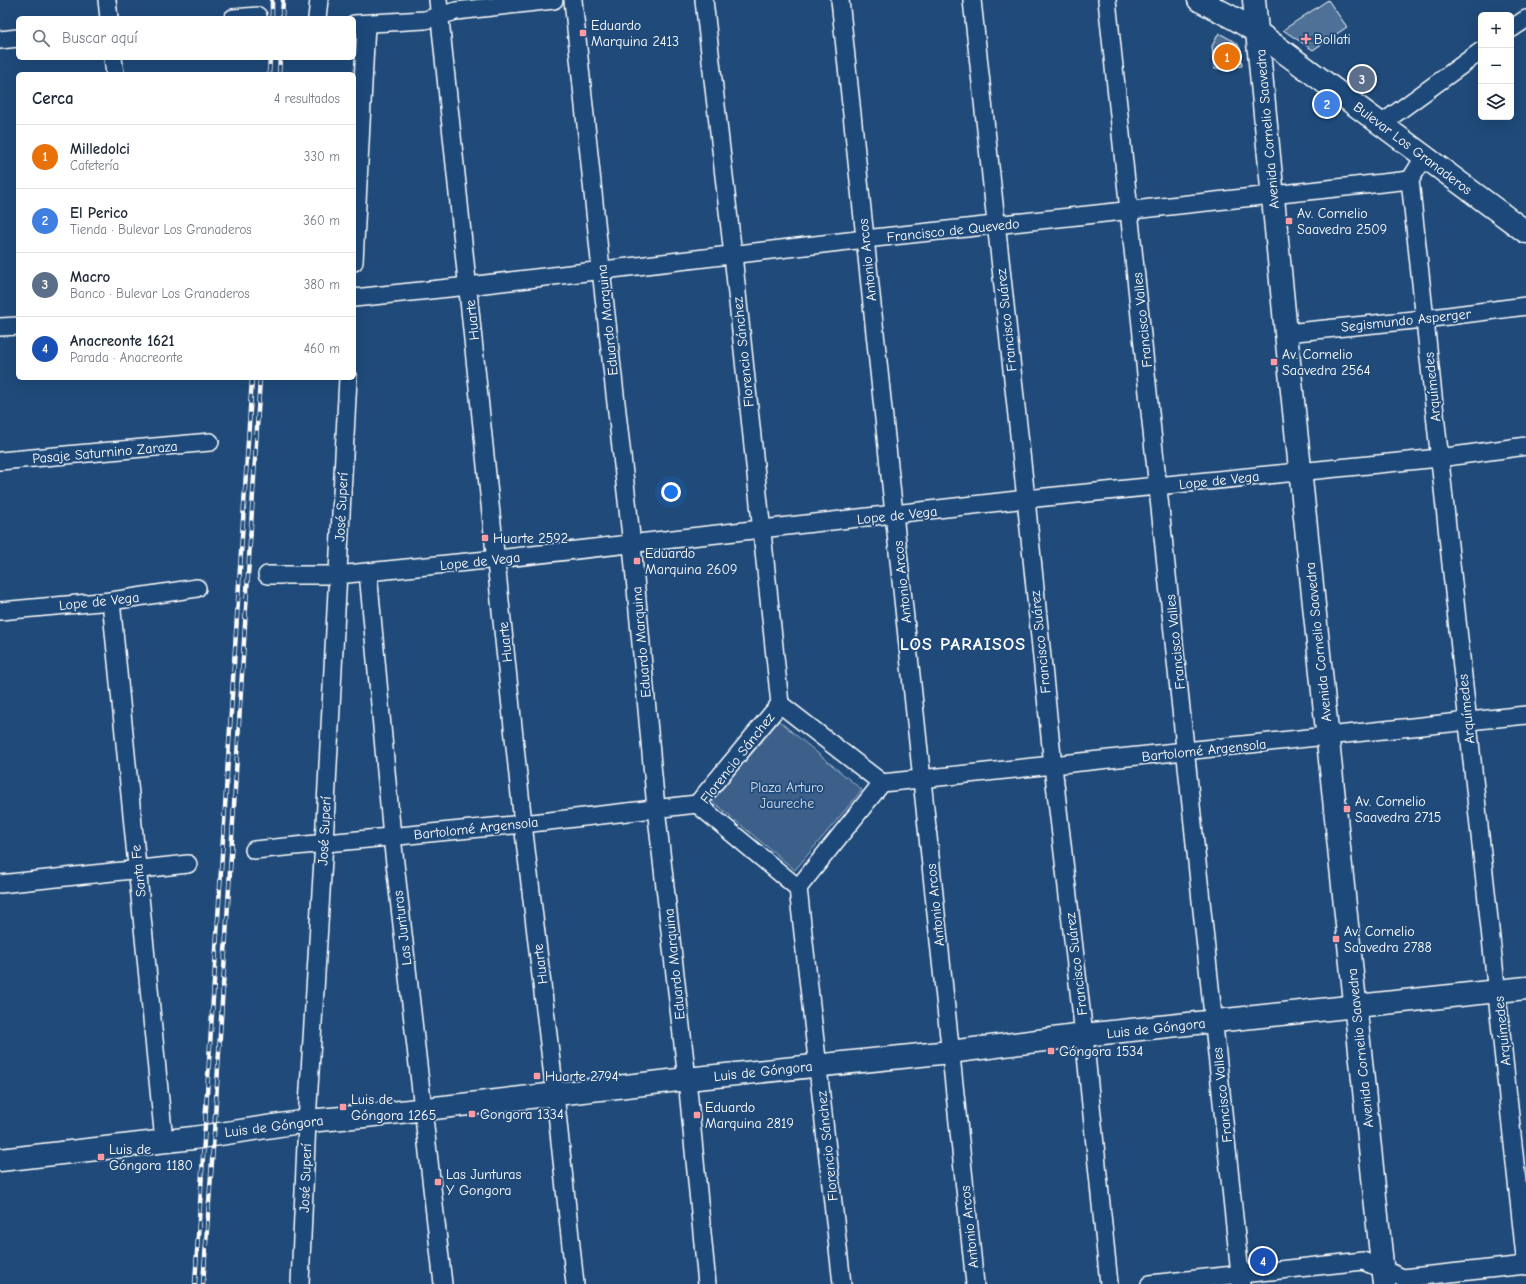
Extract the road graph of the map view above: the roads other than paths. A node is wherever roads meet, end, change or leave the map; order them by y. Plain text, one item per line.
1 (107, 0) edge
2 (318, 0) edge
3 (554, 0) edge
4 (573, 0) edge
5 (704, 0) edge
6 (840, 0) edge
7 (972, 0) edge
8 (1107, 0) edge
9 (1199, 0) edge
10 (1254, 0) edge
11 (439, 8) edge
12 (109, 16) edge
13 (318, 16) edge
14 (1526, 19) edge
15 (360, 24) edge
16 (1514, 28) edge
17 (1257, 32) junction
18 (16, 38) edge
19 (0, 40) edge
20 (1478, 53) edge
21 (113, 60) edge
22 (115, 72) edge
23 (1381, 124) junction
24 (1425, 156) junction
25 (1410, 180) junction
26 (356, 183) edge
27 (1273, 196) junction
28 (1130, 211) junction
29 (996, 225) junction
30 (1526, 232) edge
31 (865, 239) junction
32 (733, 255) junction
33 (601, 270) junction
34 (468, 286) junction
35 (356, 298) edge
36 (1526, 306) edge
37 (1424, 319) junction
38 (16, 326) edge
39 (0, 327) edge
40 (1286, 333) junction
41 (348, 380) edge
42 (210, 442) dead end
43 (1526, 446) edge
44 (1439, 458) junction
45 (0, 461) edge
46 (1301, 472) junction
47 (1159, 487) junction
48 (1026, 499) junction
49 (895, 515) junction
50 (762, 529) junction
51 (632, 545) junction
52 (496, 559) junction
53 (368, 572) junction
54 (268, 575) dead end
55 (337, 575) junction
56 (197, 588) dead end
57 (111, 601) junction
58 (0, 611) edge
59 (780, 704) junction
60 (1526, 715) edge
61 (1467, 722) junction
62 (1328, 737) junction
63 (1186, 752) junction
64 (1053, 766) junction
65 (922, 779) junction
66 (882, 783) junction
67 (697, 804) junction
68 (656, 808) junction
69 (523, 824) junction
70 (392, 837) junction
71 (324, 843) junction
72 (254, 850) dead end
73 (188, 864) dead end
74 (137, 869) junction
75 (0, 884) edge
76 (798, 888) junction
77 (1526, 988) edge
78 (1497, 991) junction
79 (1356, 1006) junction
80 (1215, 1022) junction
81 (1084, 1035) junction
82 (950, 1052) junction
83 (819, 1065) junction
84 (687, 1079) junction
85 (555, 1094) junction
86 (423, 1108) junction
87 (307, 1121) junction
88 (164, 1141) junction
89 (0, 1160) edge
90 (1526, 1265) edge
91 (1383, 1277) edge
92 (1241, 1279) edge
93 (300, 1284) edge
94 (442, 1284) edge
95 (575, 1284) edge
96 (707, 1284) edge
97 (842, 1284) edge
98 (975, 1284) edge
99 (1110, 1284) edge
100 (1150, 1284) edge

1 - 12 street
2 - 13 street
3 - 11 street
4 - 33 street, Eduardo Marquina
5 - 32 street, Florencio Sánchez
6 - 31 street, Antonio Arcos
7 - 29 street, Francisco Suárez
8 - 28 street, Francisco Valles
9 - 17 main road, Bulevar Los Granaderos
10 - 17 main road, Avenida Cornelio Saavedra
11 - 15 street
11 - 34 street, Huarte
14 - 16 street
15 - 26 street
17 - 23 main road, Bulevar Los Granaderos
17 - 27 main road, Avenida Cornelio Saavedra
18 - 19 street
20 - 23 street
21 - 22 street
23 - 24 main road, Bulevar Los Granaderos
24 - 25 street
24 - 30 main road, Bulevar Los Granaderos
25 - 27 street, Francisco de Quevedo
25 - 37 street, Arquímedes
27 - 28 street, Francisco de Quevedo
27 - 40 main road, Avenida Cornelio Saavedra
28 - 29 street, Francisco de Quevedo
28 - 47 street, Francisco Valles
29 - 31 street, Francisco de Quevedo
29 - 48 street, Francisco Suárez
31 - 32 street, Francisco de Quevedo
31 - 49 street, Antonio Arcos
32 - 33 street, Francisco de Quevedo
32 - 50 street, Florencio Sánchez
33 - 34 street, Francisco de Quevedo
33 - 51 street, Eduardo Marquina
34 - 35 street, Francisco de Quevedo
34 - 52 street, Huarte
36 - 37 street, Segismundo Asperger
37 - 40 street, Segismundo Asperger
37 - 44 street, Arquímedes
38 - 39 street
40 - 46 main road, Avenida Cornelio Saavedra
41 - 55 street, José Superí
42 - 45 street, Pasaje Saturnino Zaraza
43 - 44 street, Lope de Vega
44 - 46 street, Lope de Vega
44 - 61 street, Arquímedes
46 - 47 street, Lope de Vega
46 - 62 main road, Avenida Cornelio Saavedra
47 - 48 street, Lope de Vega
47 - 63 street, Francisco Valles
48 - 49 street, Lope de Vega
48 - 64 street, Francisco Suárez
49 - 50 street, Lope de Vega
49 - 65 street, Antonio Arcos
50 - 51 street, Lope de Vega
50 - 59 street, Florencio Sánchez
51 - 52 street, Lope de Vega
51 - 68 street, Eduardo Marquina
52 - 53 street, Lope de Vega
52 - 69 street, Huarte
53 - 55 street, Lope de Vega
53 - 70 street, Las Junturas
54 - 55 street, Lope de Vega
55 - 71 street, José Superí
56 - 57 street, Lope de Vega
57 - 58 street, Lope de Vega
57 - 74 street, Santa Fe
59 - 66 street, Florencio Sánchez
59 - 67 street, Florencio Sánchez
60 - 61 street, Bartolomé Argensola
61 - 62 street, Bartolomé Argensola
61 - 78 street, Arquímedes
62 - 63 street, Bartolomé Argensola
62 - 79 main road, Avenida Cornelio Saavedra
63 - 64 street, Bartolomé Argensola
63 - 80 street, Francisco Valles
64 - 65 street, Bartolomé Argensola
64 - 81 street, Francisco Suárez
65 - 66 street, Bartolomé Argensola
65 - 82 street, Antonio Arcos
66 - 76 street
67 - 68 street, Bartolomé Argensola
67 - 76 street, Florencio Sánchez
68 - 69 street, Bartolomé Argensola
68 - 84 street, Eduardo Marquina
69 - 70 street, Bartolomé Argensola
69 - 85 street, Huarte
70 - 71 street, Bartolomé Argensola
70 - 86 street, Las Junturas
71 - 72 street, Bartolomé Argensola
71 - 87 street, José Superí
73 - 74 street
74 - 75 street
74 - 88 street, Santa Fe
76 - 83 street, Florencio Sánchez
77 - 78 main road, Luis de Góngora
78 - 79 main road, Luis de Góngora
78 - 90 street, Arquímedes
79 - 80 main road, Luis de Góngora
79 - 91 main road, Avenida Cornelio Saavedra
80 - 81 main road, Luis de Góngora
80 - 92 street, Francisco Valles
81 - 82 main road, Luis de Góngora
81 - 99 street, Francisco Suárez
82 - 83 main road, Luis de Góngora
82 - 98 street, Antonio Arcos
83 - 84 main road, Luis de Góngora
83 - 97 street, Florencio Sánchez
84 - 85 main road, Luis de Góngora
84 - 96 street, Eduardo Marquina
85 - 86 main road, Luis de Góngora
85 - 95 street, Huarte
86 - 87 main road, Luis de Góngora
86 - 94 street, Las Junturas
87 - 88 main road, Luis de Góngora
87 - 93 street, José Superí
88 - 89 main road, Luis de Góngora
90 - 91 street
91 - 92 street
92 - 100 street

